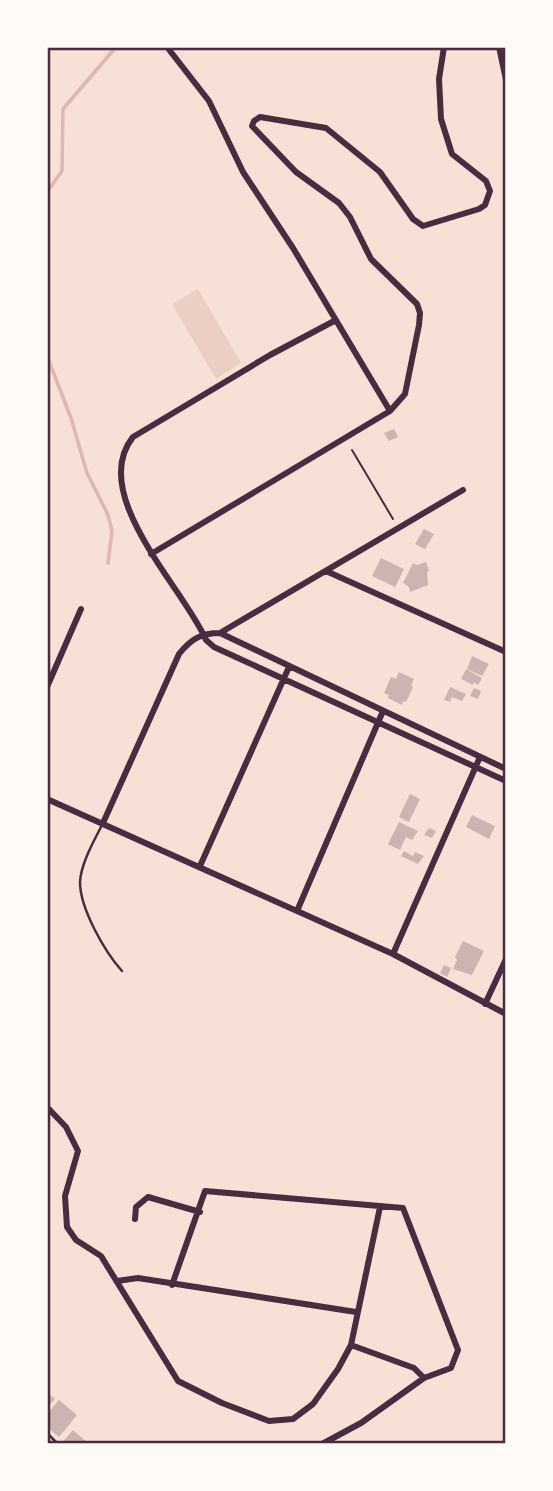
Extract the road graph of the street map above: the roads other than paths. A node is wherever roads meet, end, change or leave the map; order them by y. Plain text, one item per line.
1 (167, 47) edge
2 (444, 47) edge
3 (499, 47) edge
4 (506, 80) edge
5 (336, 320) junction
6 (390, 411) junction
7 (463, 490) dead end
8 (150, 554) junction
9 (326, 571) junction
10 (81, 609) dead end
11 (203, 633) junction
12 (220, 633) junction
13 (506, 652) edge
14 (289, 667) junction
15 (284, 680) junction
16 (47, 687) edge
17 (383, 711) junction
18 (379, 723) junction
19 (481, 757) junction
20 (475, 768) junction
21 (506, 769) edge
22 (506, 781) edge
23 (47, 799) edge
24 (103, 822) junction
25 (200, 866) junction
26 (297, 911) junction
27 (393, 954) junction
28 (506, 958) edge
29 (122, 971) dead end
30 (485, 1004) junction
31 (506, 1014) edge
32 (47, 1107) edge
33 (380, 1207) junction
34 (200, 1212) junction
35 (135, 1219) dead end
36 (117, 1281) junction
37 (172, 1284) junction
38 (356, 1312) junction
39 (351, 1345) junction
40 (424, 1378) junction
41 (47, 1433) edge
42 (58, 1444) edge
43 (322, 1444) edge

1 - 5 street
2 - 6 street
3 - 4 street
5 - 6 street
5 - 8 street
6 - 8 street
7 - 9 street
8 - 11 street
9 - 12 street
9 - 13 street
10 - 16 street
11 - 12 street
11 - 15 street
11 - 24 street
12 - 14 street
14 - 15 street
14 - 17 street
15 - 18 street
15 - 25 street
17 - 18 street
17 - 19 street
18 - 20 street
18 - 26 street
19 - 20 street
19 - 21 street
20 - 22 street
20 - 27 street
23 - 24 street
24 - 25 street
24 - 29 lane
25 - 26 street
26 - 27 street
27 - 30 street
28 - 30 street
30 - 31 street
32 - 36 street
33 - 34 street
33 - 38 street
33 - 40 street
34 - 35 street
34 - 37 street
36 - 37 street
36 - 39 street
37 - 38 street
38 - 39 street
39 - 40 street
40 - 43 street
41 - 42 lane

